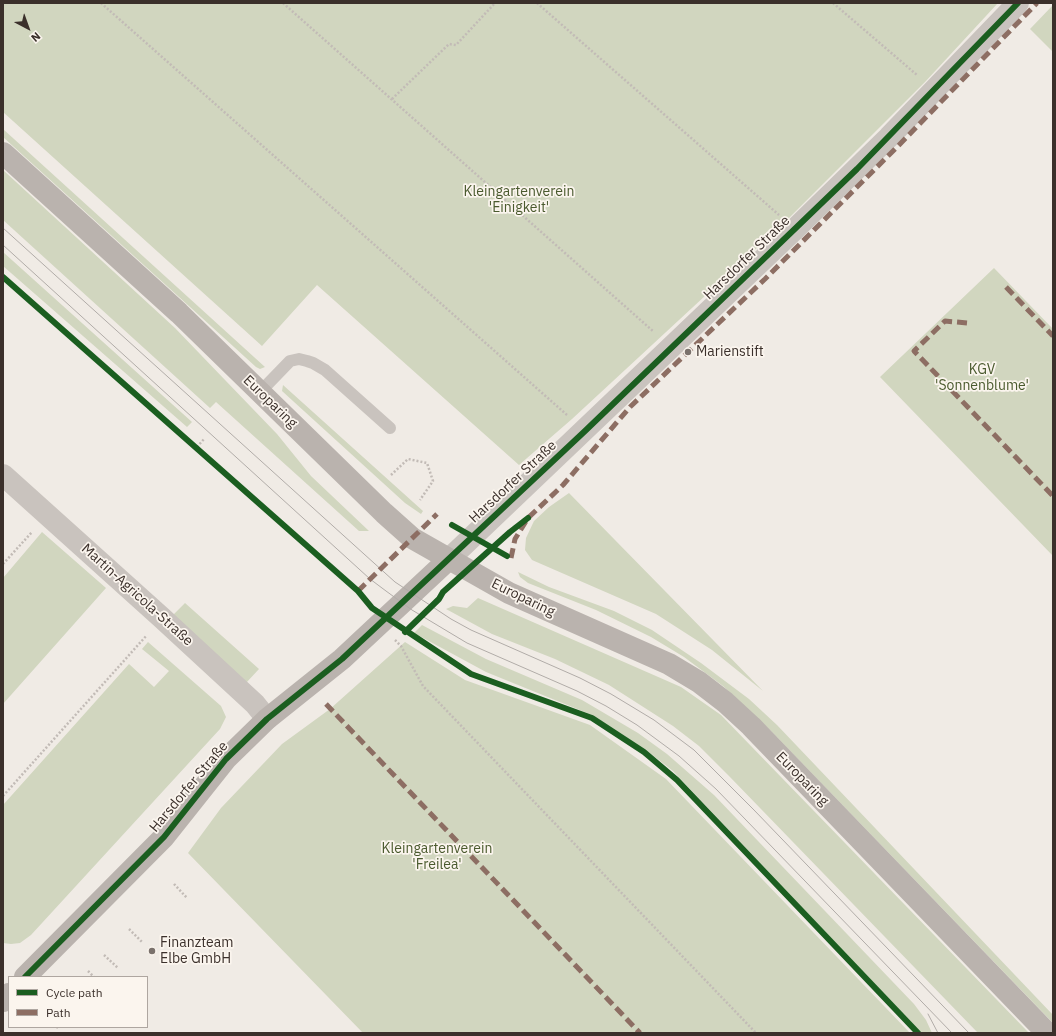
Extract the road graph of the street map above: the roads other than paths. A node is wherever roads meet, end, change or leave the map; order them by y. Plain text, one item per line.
1 (1018, 3) edge
2 (3, 152) edge
3 (260, 392) junction
4 (390, 428) dead end
5 (3, 475) edge
6 (448, 560) junction
7 (268, 719) junction
8 (26, 976) edge
9 (1046, 1033) edge

1 - 6 street, Harsdorfer Straße
2 - 3 main road, Europaring
3 - 4 lane
3 - 6 main road, Europaring
5 - 7 street, Martin-Agricola-Straße
6 - 7 main road, Harsdorfer Straße
6 - 9 main road, Europaring
7 - 8 main road, Harsdorfer Straße

